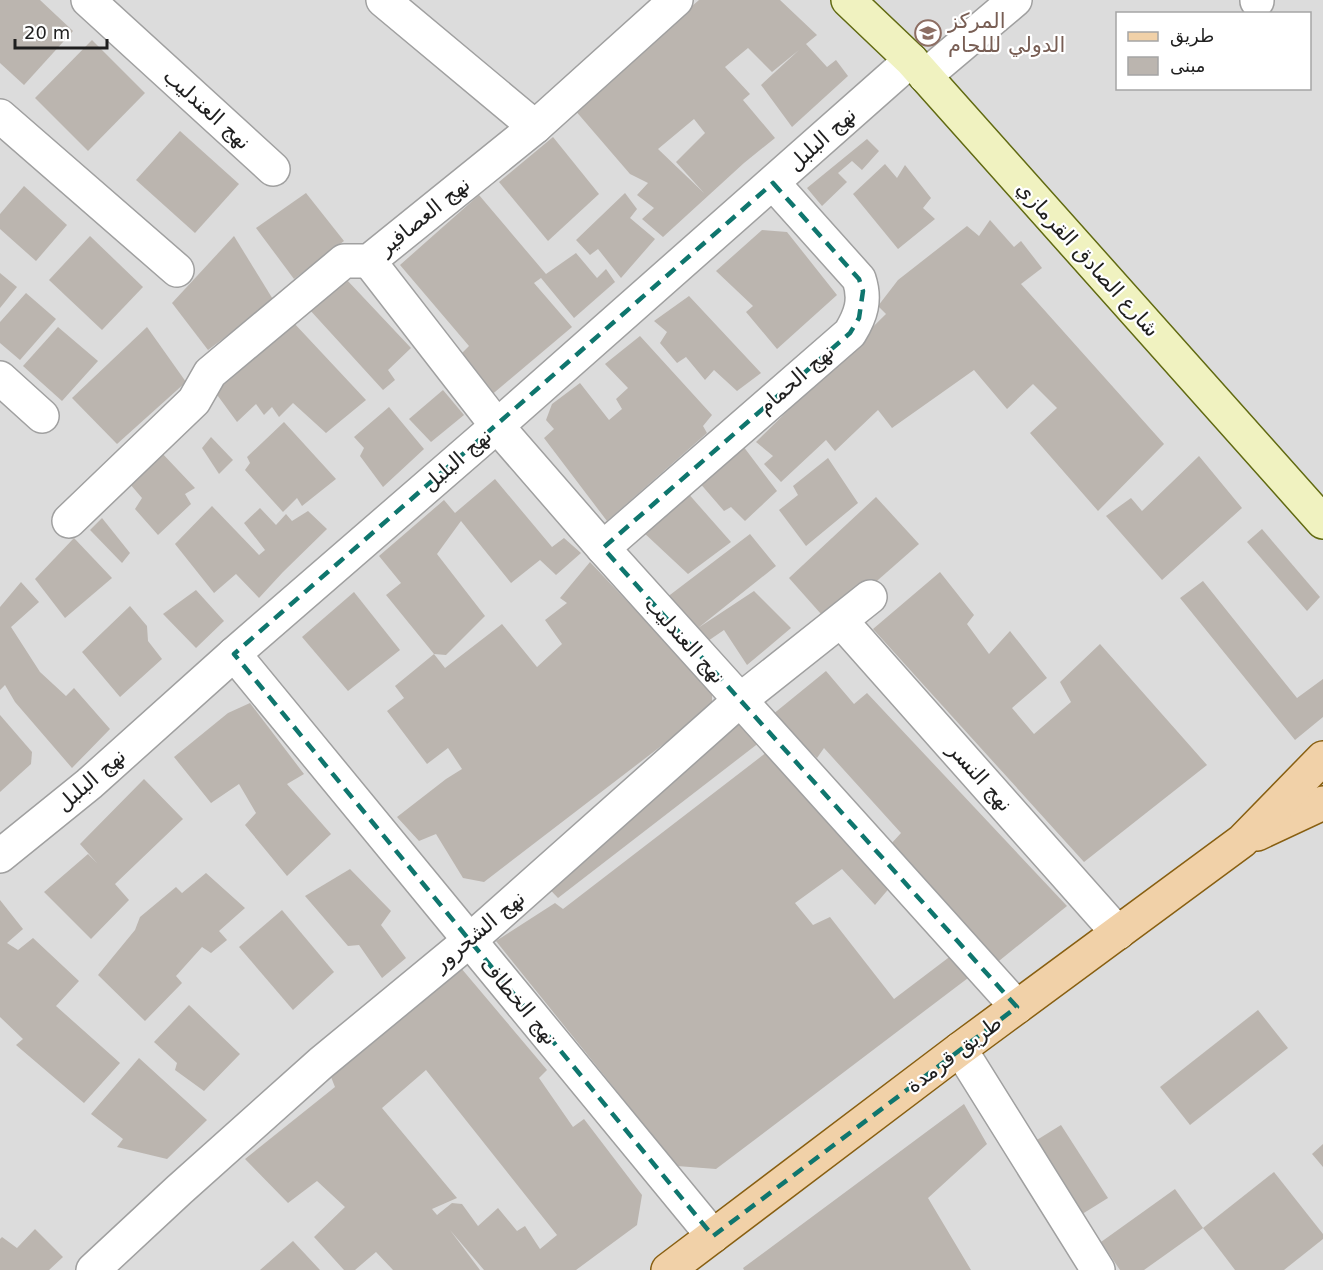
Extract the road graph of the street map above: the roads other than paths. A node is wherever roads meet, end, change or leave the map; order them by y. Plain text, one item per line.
1 (88, 0) edge
2 (383, 0) edge
3 (676, 0) edge
4 (848, 0) edge
5 (1015, 0) edge
6 (918, 68) junction
7 (0, 116) edge
8 (535, 127) junction
9 (273, 169) dead end
10 (773, 183) junction
11 (369, 261) junction
12 (177, 270) dead end
13 (0, 378) edge
14 (42, 416) dead end
15 (497, 426) junction
16 (69, 521) dead end
17 (1323, 522) edge
18 (603, 548) junction
19 (870, 597) dead end
20 (842, 622) junction
21 (234, 654) junction
22 (739, 701) junction
23 (1323, 758) edge
24 (1323, 802) edge
25 (1242, 841) junction
26 (0, 856) edge
27 (1118, 933) junction
28 (469, 941) junction
29 (1017, 1007) junction
30 (960, 1049) junction
31 (713, 1236) junction
32 (93, 1270) edge
33 (668, 1270) edge
34 (1098, 1270) edge

1 - 9 street, نهج العندليب
2 - 8 street
3 - 8 street, نهج العصافير
4 - 6 main road, شارع الصادق القرمازي
5 - 6 street, نهج البلبل
6 - 10 street, نهج البلبل
6 - 17 main road, شارع الصادق القرمازي
7 - 12 street
8 - 11 street, نهج العصافير
10 - 15 street, نهج البلبل
10 - 18 street, نهج الحمام
11 - 15 street, نهج العندليب
11 - 16 street, نهج العصافير
13 - 14 street
15 - 18 street, نهج العندليب
15 - 21 street, نهج البلبل
18 - 22 street, نهج العندليب
19 - 20 street, نهج الشحرور
20 - 22 street, نهج الشحرور
20 - 27 street, نهج النسر
21 - 26 street, نهج البلبل
21 - 28 street, نهج الخطاف
22 - 28 street, نهج الشحرور
22 - 29 street, نهج العندليب
23 - 25 main road, طريق قرمدة
24 - 25 main road, طريق قرمدة
25 - 27 main road, طريق قرمدة
27 - 29 main road, طريق قرمدة
28 - 31 street, نهج الخطاف
28 - 32 street, نهج الشحرور
29 - 30 main road, طريق قرمدة
30 - 31 main road, طريق قرمدة
30 - 34 street
31 - 33 main road, طريق قرمدة

